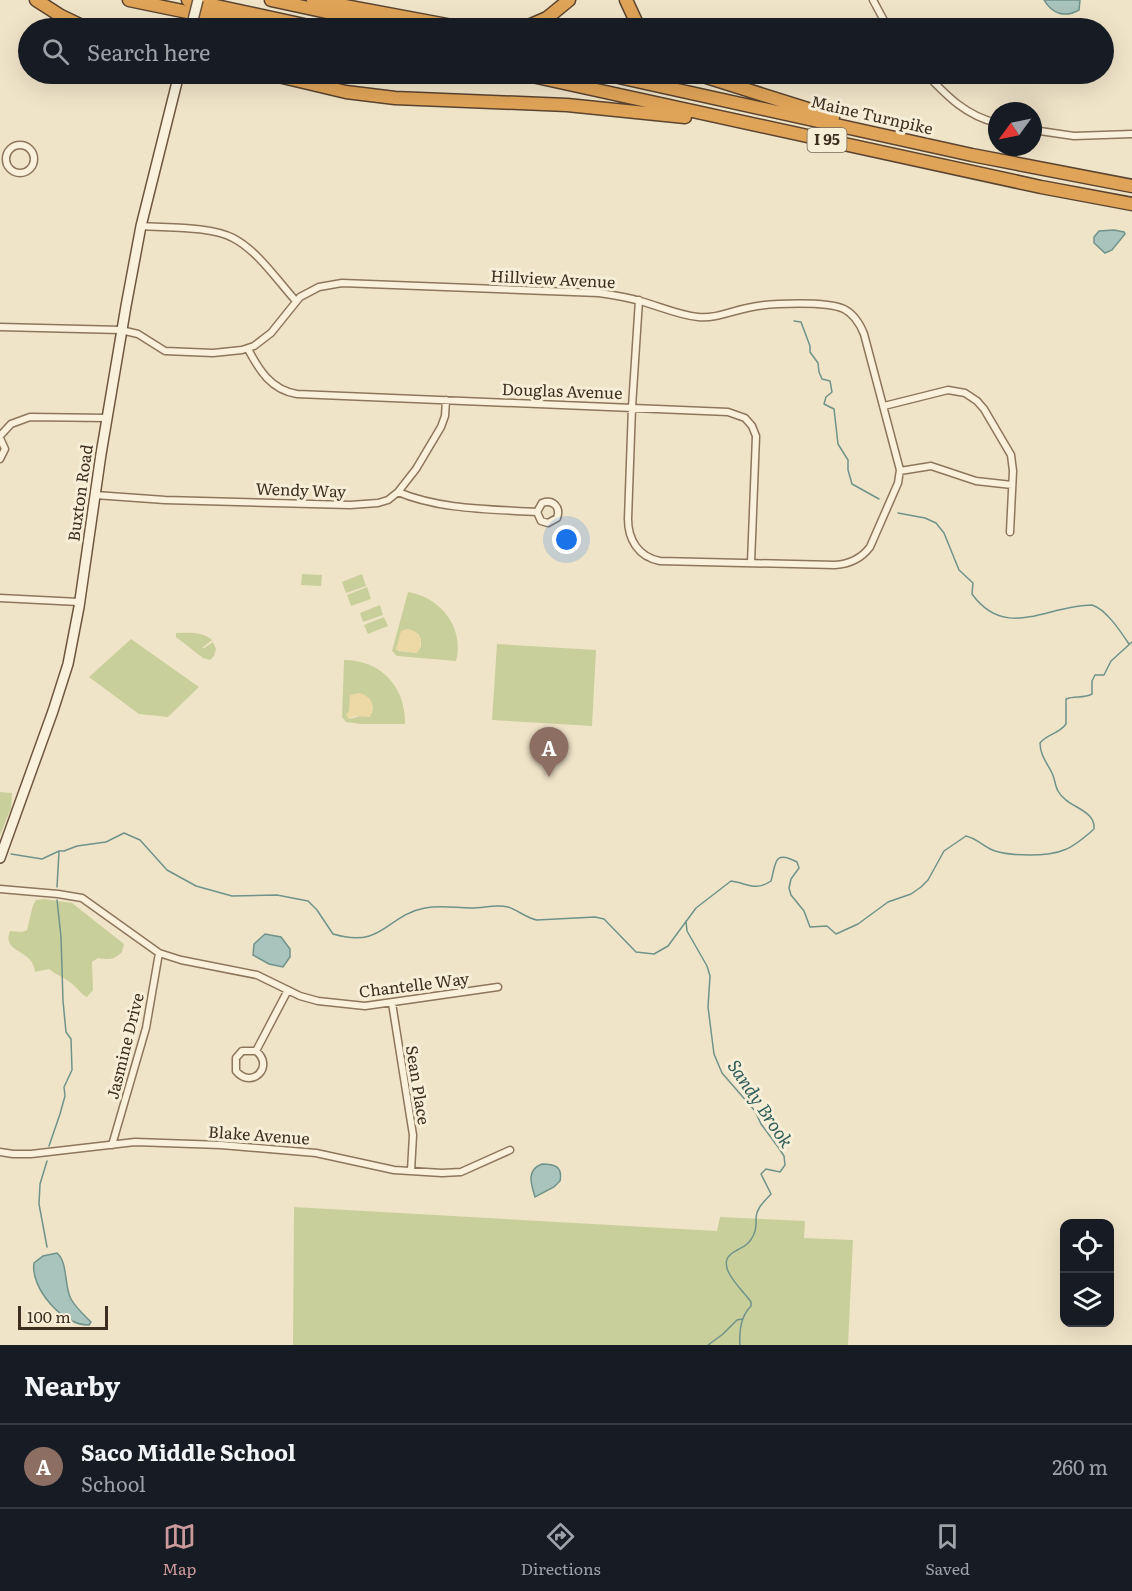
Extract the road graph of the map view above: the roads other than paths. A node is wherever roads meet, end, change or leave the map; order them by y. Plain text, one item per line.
1 (36, 0) edge
2 (129, 0) edge
3 (188, 0) edge
4 (198, 0) edge
5 (271, 0) edge
6 (313, 0) edge
7 (569, 0) edge
8 (626, 0) edge
9 (873, 0) edge
10 (65, 18) edge
11 (193, 18) edge
12 (217, 18) edge
13 (272, 18) edge
14 (355, 18) edge
15 (410, 18) edge
16 (547, 18) edge
17 (634, 18) edge
18 (883, 18) edge
19 (176, 84) edge
20 (312, 84) edge
21 (569, 84) edge
22 (651, 84) edge
23 (728, 84) edge
24 (936, 84) edge
25 (988, 120) edge
26 (769, 128) junction
27 (1042, 131) edge
28 (1132, 134) edge
29 (891, 136) junction
30 (3, 163) edge
31 (1132, 186) edge
32 (1132, 204) edge
33 (141, 226) junction
34 (295, 300) junction
35 (639, 300) junction
36 (0, 327) edge
37 (121, 330) junction
38 (248, 349) junction
39 (446, 400) junction
40 (884, 406) junction
41 (632, 407) junction
42 (107, 418) junction
43 (0, 437) edge
44 (0, 459) edge
45 (900, 471) junction
46 (1012, 485) junction
47 (398, 492) junction
48 (95, 495) junction
49 (537, 512) dead end
50 (1010, 532) dead end
51 (751, 563) junction
52 (0, 598) edge
53 (79, 602) junction
54 (0, 858) edge
55 (0, 890) edge
56 (159, 953) junction
57 (498, 987) dead end
58 (288, 990) junction
59 (392, 1003) junction
60 (256, 1051) junction
61 (112, 1144) junction
62 (510, 1150) dead end
63 (0, 1152) edge
64 (411, 1171) junction

1 - 10 highway
2 - 12 highway
3 - 13 highway
4 - 11 main road, bridge
5 - 14 highway
6 - 15 highway
7 - 16 highway
8 - 17 highway
9 - 18 street
19 - 33 main road, Buxton Road
20 - 26 highway
21 - 26 highway, Maine Turnpike / I 95
22 - 29 highway, Maine Turnpike / I 95
23 - 29 highway
24 - 25 street
26 - 32 highway, Maine Turnpike / I 95
27 - 28 street
29 - 31 highway, Maine Turnpike / I 95
30 - 30 street
33 - 34 street
33 - 37 main road, Buxton Road
34 - 35 street, Hillview Avenue
34 - 38 street, Hillview Avenue
35 - 40 street, Hillview Avenue
35 - 41 street
36 - 37 street
37 - 38 street
37 - 42 main road, Buxton Road
38 - 39 street, Douglas Avenue
39 - 41 street, Douglas Avenue
39 - 47 street
40 - 45 street, Hillview Avenue
40 - 46 street
41 - 51 street
41 - 51 street, Douglas Avenue
42 - 43 street
42 - 48 main road, Buxton Road
43 - 44 street
45 - 46 street
45 - 51 street
46 - 50 street
47 - 48 street, Wendy Way
47 - 49 street
48 - 53 main road, Buxton Road
52 - 53 street
53 - 54 main road, Buxton Road
55 - 56 street, Chantelle Way
56 - 58 street, Chantelle Way
56 - 61 street, Jasmine Drive
57 - 59 street, Chantelle Way
58 - 59 street, Chantelle Way
58 - 60 street
59 - 64 street, Sean Place
60 - 60 street
61 - 63 street, Blake Avenue
61 - 64 street, Blake Avenue
62 - 64 street, Blake Avenue

